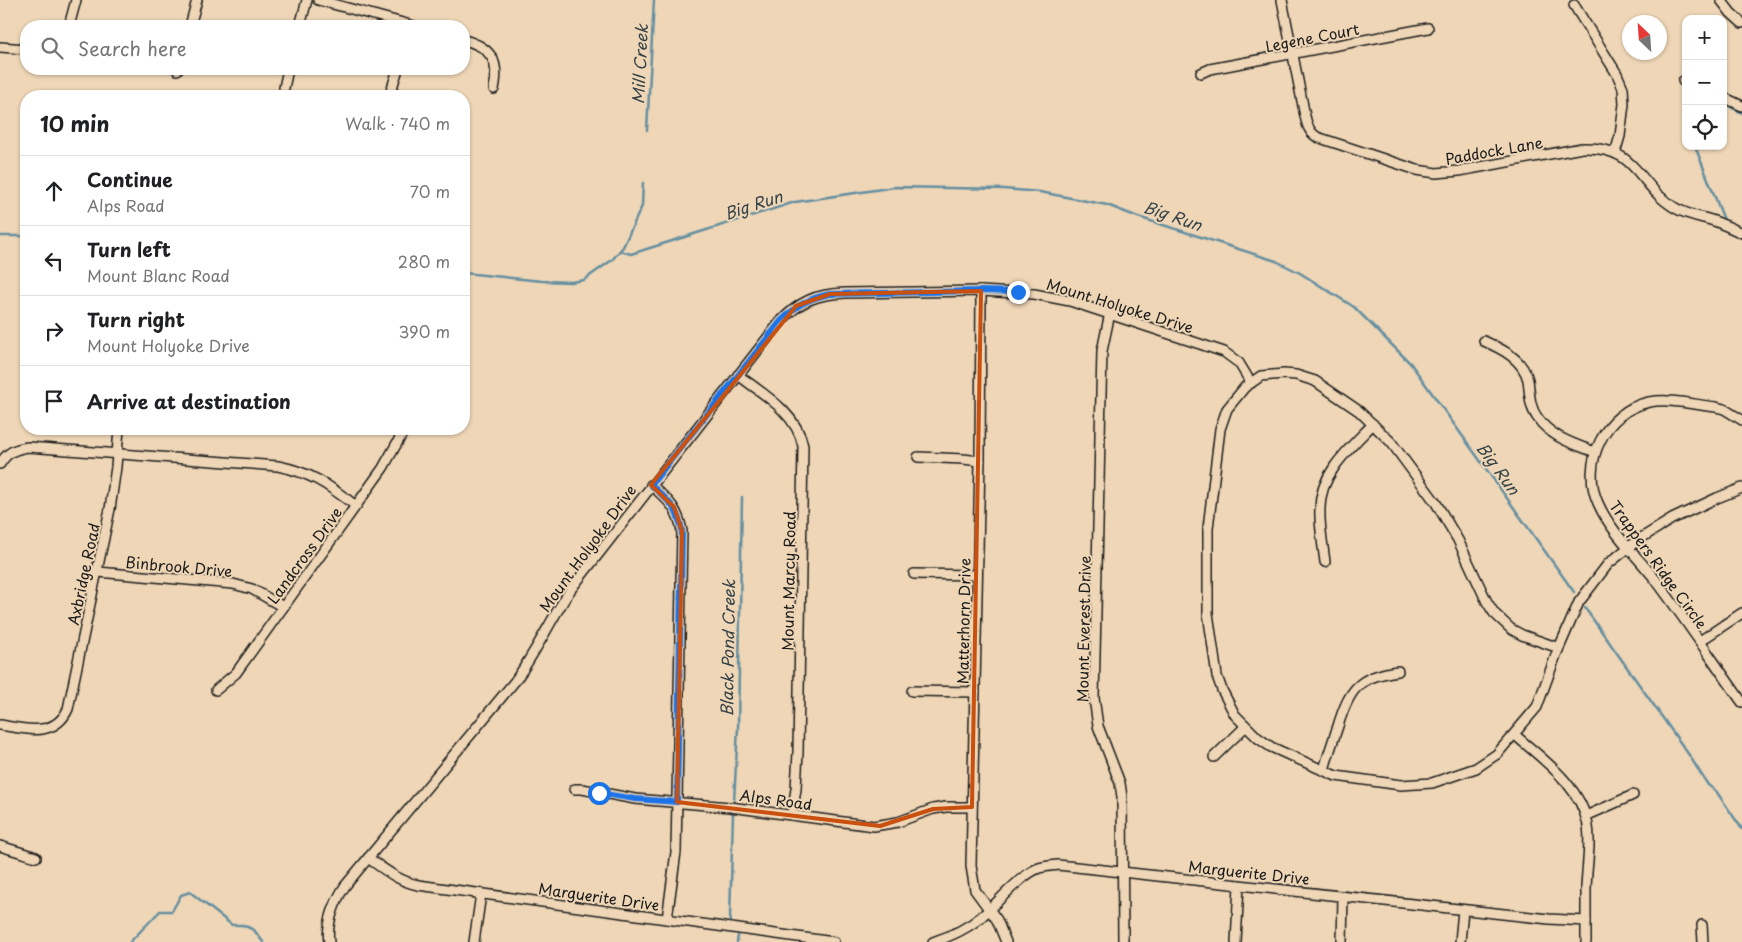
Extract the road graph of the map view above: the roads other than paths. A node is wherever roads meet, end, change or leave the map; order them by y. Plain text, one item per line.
1 (76, 0) edge
2 (197, 0) edge
3 (307, 0) edge
4 (318, 0) edge
5 (1282, 0) edge
6 (1721, 0) edge
7 (1574, 5) dead end
8 (71, 20) edge
9 (192, 20) edge
10 (302, 20) edge
11 (390, 20) edge
12 (1742, 23) edge
13 (1428, 28) dead end
14 (470, 42) edge
15 (0, 47) edge
16 (20, 49) edge
17 (1293, 54) junction
18 (1201, 72) dead end
19 (287, 75) edge
20 (396, 75) edge
21 (284, 88) dead end
22 (494, 89) dead end
23 (392, 90) edge
24 (1727, 99) edge
25 (1742, 106) edge
26 (1615, 153) junction
27 (1742, 233) edge
28 (981, 291) junction
29 (1110, 313) junction
30 (1484, 341) dead end
31 (738, 375) junction
32 (1251, 383) junction
33 (1742, 420) edge
34 (1372, 424) junction
35 (118, 435) edge
36 (402, 435) edge
37 (1595, 452) junction
38 (117, 454) junction
39 (918, 457) dead end
40 (980, 461) junction
41 (0, 464) edge
42 (651, 485) junction
43 (1742, 488) edge
44 (356, 506) junction
45 (1629, 546) junction
46 (1325, 562) dead end
47 (98, 572) junction
48 (914, 574) dead end
49 (977, 575) junction
50 (283, 607) junction
51 (1742, 613) edge
52 (1700, 641) junction
53 (1559, 648) junction
54 (1398, 671) dead end
55 (216, 690) dead end
56 (912, 691) dead end
57 (975, 692) junction
58 (1742, 702) edge
59 (0, 725) edge
60 (1245, 726) junction
61 (1515, 735) junction
62 (1214, 758) dead end
63 (1324, 770) junction
64 (574, 789) dead end
65 (1633, 795) dead end
66 (677, 802) junction
67 (972, 807) junction
68 (792, 815) junction
69 (1586, 816) junction
70 (1, 848) edge
71 (36, 857) dead end
72 (368, 858) junction
73 (1123, 872) junction
74 (1239, 885) junction
75 (481, 894) junction
76 (1343, 896) junction
77 (989, 910) junction
78 (1463, 910) junction
79 (667, 919) junction
80 (1586, 921) junction
81 (1702, 925) dead end
82 (329, 939) edge
83 (474, 942) edge
84 (834, 942) edge
85 (933, 942) edge
86 (1006, 942) edge
87 (1123, 942) edge
88 (1236, 942) edge
89 (1342, 942) edge
90 (1460, 942) edge
91 (1586, 942) edge
92 (1703, 942) edge

1 - 8 street
2 - 9 street
3 - 10 street
4 - 11 street
5 - 17 street
6 - 12 street
7 - 26 street
13 - 17 street, Legene Court
14 - 22 street
15 - 16 street
17 - 18 street, Legene Court
17 - 26 street, Paddock Lane
19 - 21 street
20 - 23 street
24 - 25 street
26 - 27 street, Paddock Lane
28 - 29 street, Mount Holyoke Drive
28 - 31 street, Mount Holyoke Drive
28 - 40 street, Matterhorn Drive
29 - 32 street, Mount Holyoke Drive
29 - 73 street, Mount Everest Drive
30 - 37 street
31 - 42 street, Mount Holyoke Drive
31 - 68 street, Mount Marcy Road
32 - 34 street
32 - 60 street
33 - 37 street, Trappers Ridge Circle
34 - 46 street
34 - 53 street
35 - 38 street, Axbridge Road
36 - 44 street, Landcross Drive
37 - 45 street, Trappers Ridge Circle
38 - 41 street
38 - 44 street
38 - 47 street, Axbridge Road
39 - 40 street
40 - 49 street, Matterhorn Drive
42 - 66 street
42 - 72 street, Mount Holyoke Drive
43 - 45 street
44 - 50 street, Landcross Drive
45 - 52 street, Trappers Ridge Circle
45 - 53 street
47 - 50 street, Binbrook Drive
47 - 59 street, Axbridge Road
48 - 49 street
49 - 57 street, Matterhorn Drive
50 - 55 street, Landcross Drive
51 - 52 street
52 - 58 street, Trappers Ridge Circle
53 - 61 street
54 - 63 street
56 - 57 street
57 - 67 street, Matterhorn Drive
60 - 62 street
60 - 63 street
61 - 63 street
61 - 69 street
64 - 66 street, Alps Road
65 - 69 street
66 - 68 street, Alps Road
66 - 79 street
67 - 68 street, Alps Road
67 - 77 street, Matterhorn Drive
69 - 80 street
70 - 71 street
72 - 75 street, Marguerite Drive
72 - 82 street, Mount Holyoke Drive
73 - 74 street, Marguerite Drive
73 - 77 street, Marguerite Drive
73 - 87 street, Mount Everest Drive
74 - 76 street, Marguerite Drive
74 - 88 street
75 - 79 street, Marguerite Drive
75 - 83 street
76 - 78 street, Marguerite Drive
76 - 89 street
77 - 85 street, Marguerite Drive
77 - 86 street, Matterhorn Drive
78 - 80 street, Marguerite Drive
78 - 90 street
79 - 84 street, Marguerite Drive
80 - 91 street
81 - 92 street

